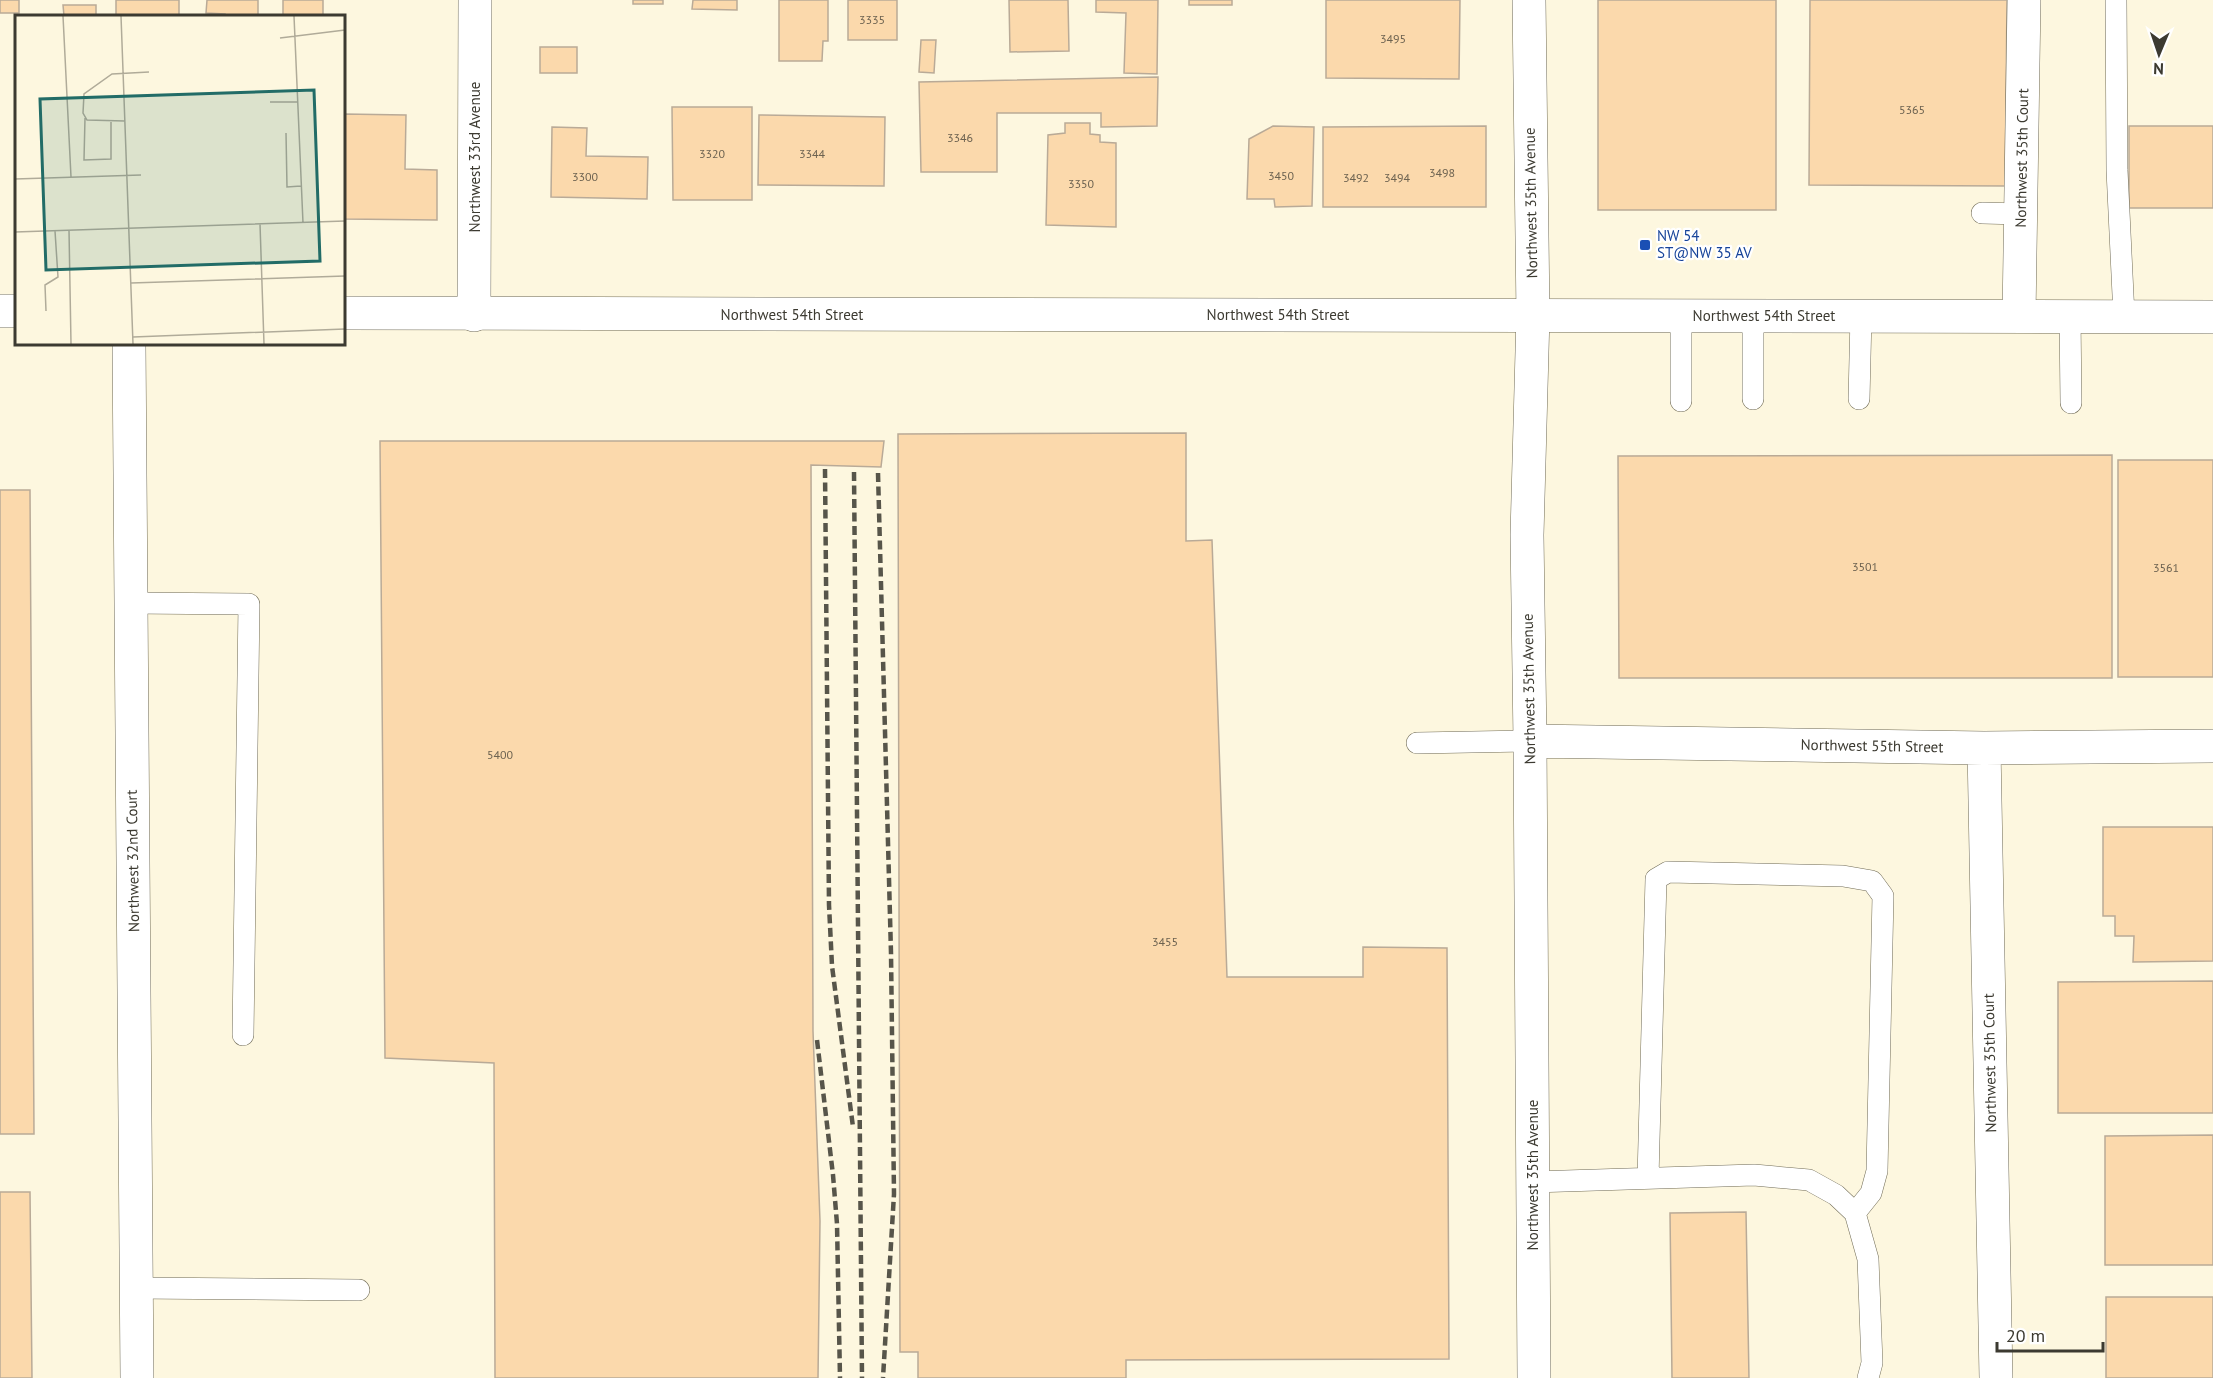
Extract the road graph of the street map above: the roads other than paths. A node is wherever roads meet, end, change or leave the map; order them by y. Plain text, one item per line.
1 (476, 0) edge
2 (1529, 0) edge
3 (2024, 0) edge
4 (2116, 0) edge
5 (1982, 213) dead end
6 (2021, 214) junction
7 (15, 311) edge
8 (0, 312) edge
9 (345, 313) edge
10 (474, 315) junction
11 (1533, 315) junction
12 (1681, 315) junction
13 (1754, 316) junction
14 (1861, 316) junction
15 (2019, 316) junction
16 (2070, 316) junction
17 (2124, 316) junction
18 (2213, 317) edge
19 (129, 345) edge
20 (1753, 399) dead end
21 (1859, 399) dead end
22 (1681, 401) dead end
23 (2071, 403) dead end
24 (130, 603) junction
25 (1530, 741) junction
26 (1417, 743) dead end
27 (2213, 746) edge
28 (1984, 748) junction
29 (243, 1035) dead end
30 (1648, 1178) junction
31 (1533, 1182) junction
32 (1854, 1213) junction
33 (136, 1288) junction
34 (359, 1290) dead end
35 (137, 1378) edge
36 (1534, 1378) edge
37 (1868, 1378) edge
38 (1996, 1378) edge

1 - 10 street, Northwest 33rd Avenue
2 - 11 street, Northwest 35th Avenue
3 - 6 street, Northwest 35th Court
4 - 17 lane
5 - 6 lane
6 - 15 street, Northwest 35th Court
7 - 8 street
9 - 10 street, Northwest 54th Street
10 - 11 street, Northwest 54th Street
11 - 12 street, Northwest 54th Street
11 - 25 street, Northwest 35th Avenue
12 - 13 street, Northwest 54th Street
12 - 22 lane
13 - 14 street, Northwest 54th Street
13 - 20 lane
14 - 15 street, Northwest 54th Street
14 - 21 lane
15 - 16 street, Northwest 54th Street
16 - 17 street, Northwest 54th Street
16 - 23 lane
17 - 18 street, Northwest 54th Street
19 - 24 street, Northwest 32nd Court
24 - 29 lane
24 - 33 street, Northwest 32nd Court
25 - 26 lane
25 - 28 street, Northwest 55th Street
25 - 31 street, Northwest 35th Avenue
27 - 28 street, Northwest 55th Street
28 - 38 street, Northwest 35th Court
30 - 31 lane
30 - 32 lane
30 - 32 lane
31 - 36 street, Northwest 35th Avenue
32 - 37 lane
33 - 34 lane
33 - 35 street, Northwest 32nd Court

